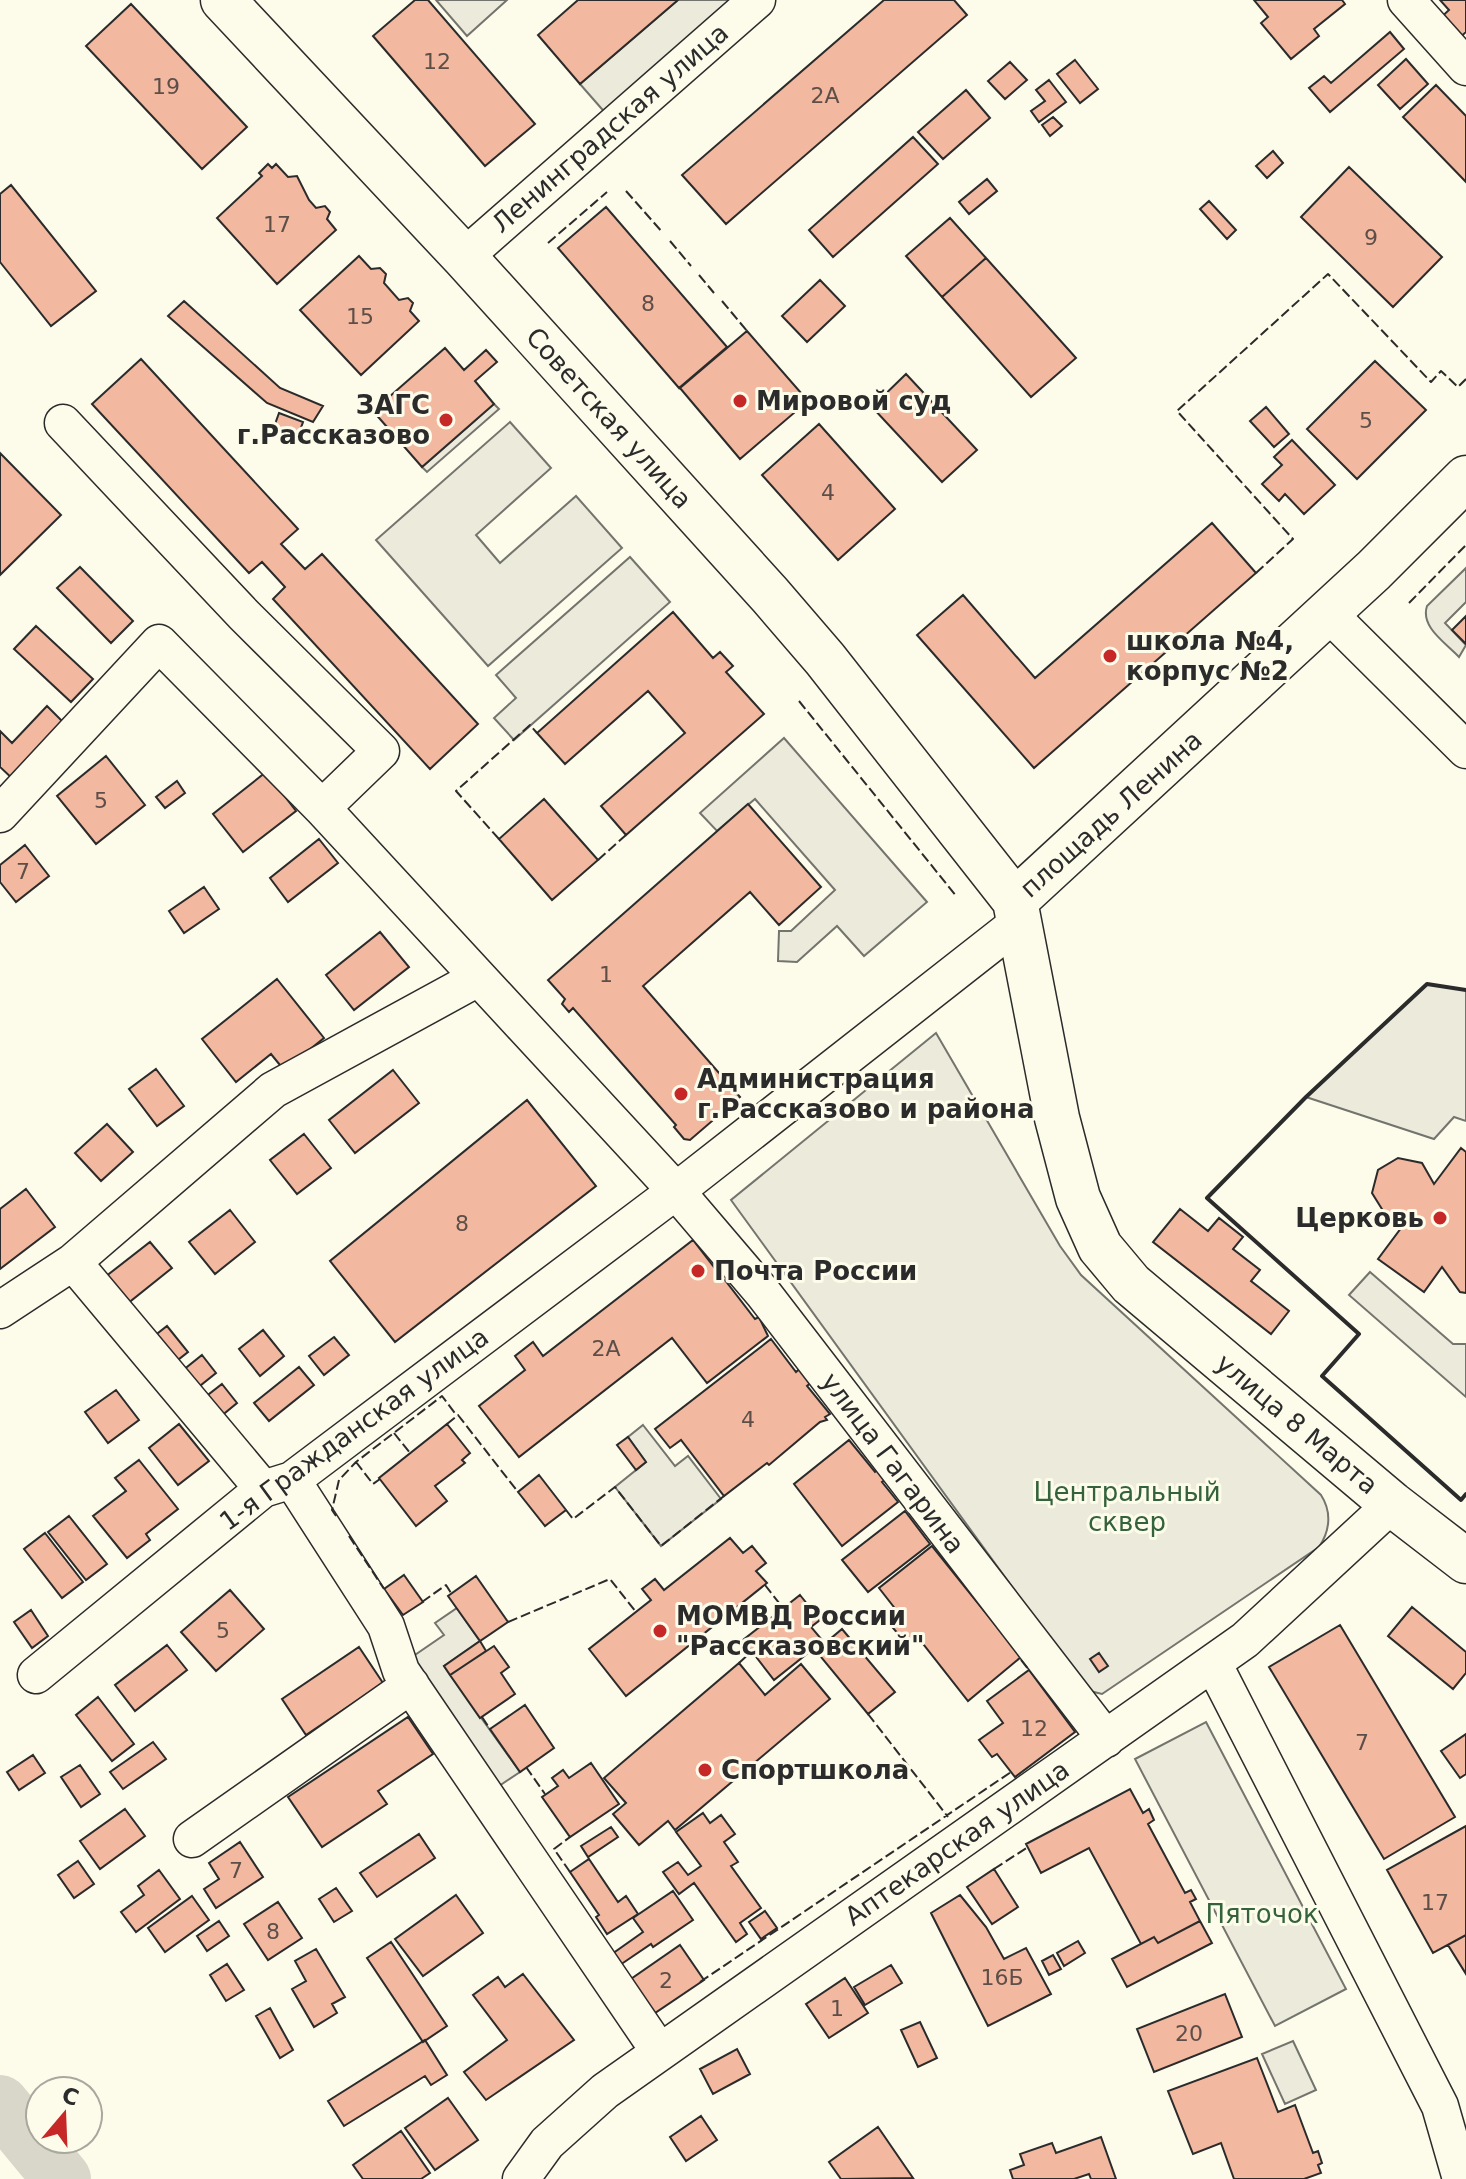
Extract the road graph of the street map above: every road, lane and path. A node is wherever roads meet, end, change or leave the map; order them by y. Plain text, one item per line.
1 (223, 0) edge
2 (757, 0) edge
3 (1406, 0) edge
4 (1466, 67) edge
5 (464, 257) junction
6 (63, 423) dead end
7 (1466, 478) edge
8 (1328, 613) junction
9 (1466, 750) edge
10 (900, 754) dead end
11 (322, 808) junction
12 (0, 814) edge
13 (966, 839) junction
14 (1016, 912) junction
15 (478, 978) junction
16 (676, 1191) junction
17 (73, 1262) junction
18 (1131, 1284) joint
19 (0, 1310) edge
20 (278, 1485) junction
21 (1392, 1504) junction
22 (1466, 1561) edge
23 (1213, 1663) junction
24 (36, 1675) dead end
25 (411, 1685) junction
26 (1106, 1739) junction
27 (192, 1839) dead end
28 (659, 2051) junction
29 (521, 2179) edge
30 (1461, 2179) edge

1 - 5 main road, Советская улица
2 - 5 street, Ленинградская улица
3 - 4 street
5 - 13 main road, Советская улица
6 - 11 street
7 - 8 main road, площадь Ленина
8 - 9 street
8 - 14 main road, площадь Ленина
10 - 13 main road, Советская улица
11 - 12 street, улица Гагарина
11 - 15 street, улица Гагарина
13 - 14 main road, Советская улица
14 - 16 street, 1-я Гражданская улица
14 - 18 main road, площадь Ленина
15 - 16 street, улица Гагарина
15 - 17 street
16 - 20 street, 1-я Гражданская улица
16 - 26 street, улица Гагарина
17 - 19 street
17 - 20 street
18 - 21 main road, улица 8 Марта
20 - 24 street, 1-я Гражданская улица
20 - 25 street
21 - 22 main road, улица 8 Марта
21 - 23 street, Аптекарская улица
23 - 26 street, Аптекарская улица
23 - 30 street
25 - 27 street
25 - 28 street
26 - 28 street, Аптекарская улица
28 - 29 street, Аптекарская улица

